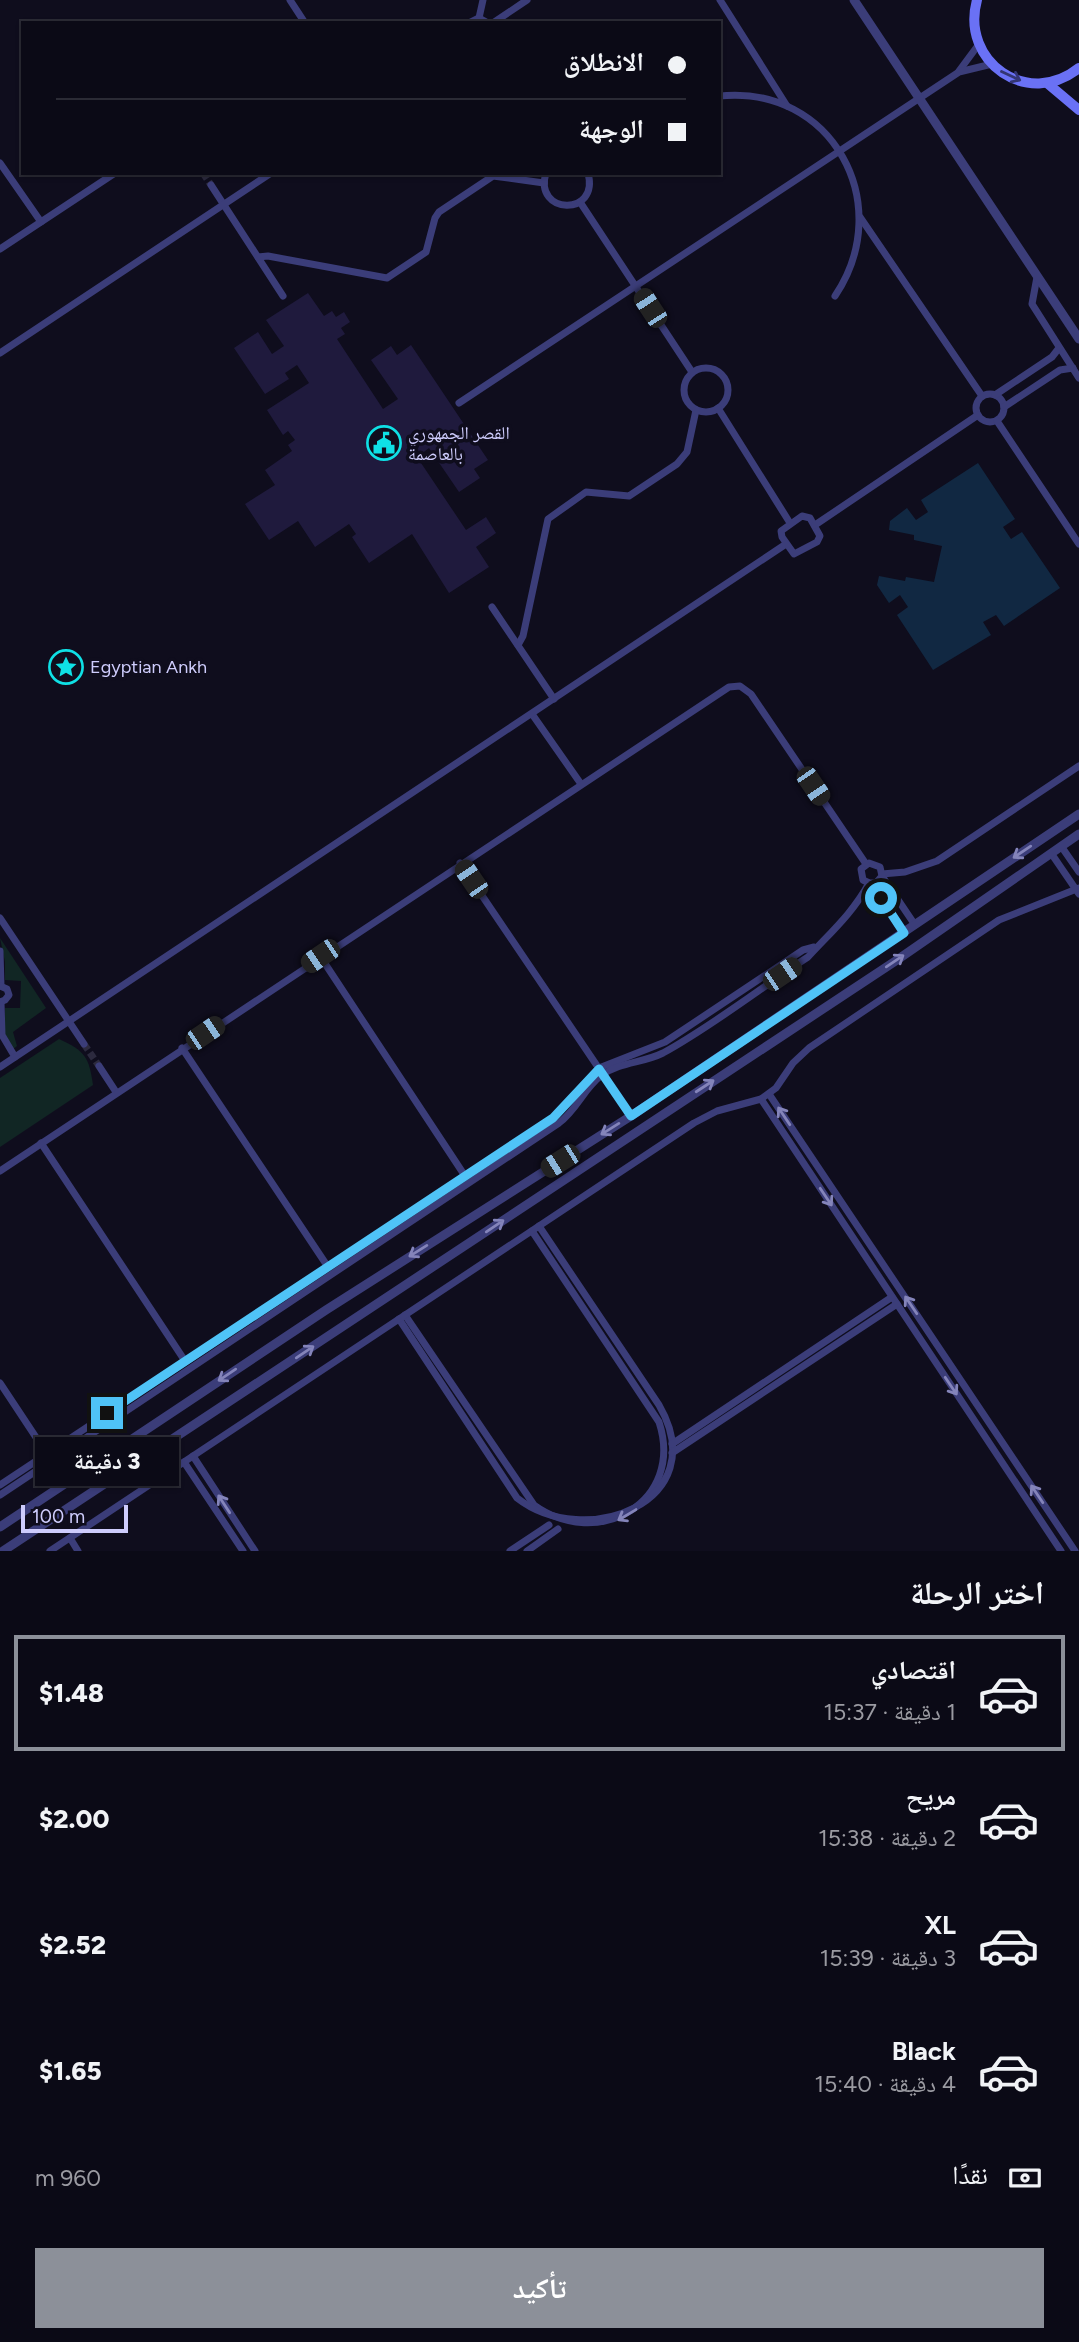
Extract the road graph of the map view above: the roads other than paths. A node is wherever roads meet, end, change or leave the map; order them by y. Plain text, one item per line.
1 (290, 0) edge
2 (483, 0) edge
3 (527, 0) edge
4 (720, 0) edge
5 (854, 0) edge
6 (976, 0) edge
7 (480, 18) junction
8 (304, 21) edge
9 (473, 21) edge
10 (485, 21) edge
11 (497, 21) edge
12 (979, 44) junction
13 (992, 64) junction
14 (1079, 68) edge
15 (959, 72) junction
16 (769, 82) junction
17 (1047, 83) junction
18 (721, 96) edge
19 (761, 97) junction
20 (919, 97) junction
21 (787, 106) junction
22 (1079, 110) edge
23 (839, 150) junction
24 (0, 163) edge
25 (112, 175) edge
26 (268, 175) edge
27 (546, 175) edge
28 (588, 175) edge
29 (544, 183) junction
30 (211, 185) tunnel mouth
31 (580, 202) junction
32 (224, 205) junction
33 (860, 216) junction
34 (41, 222) junction
35 (876, 240) junction
36 (858, 245) junction
37 (0, 249) edge
38 (258, 257) junction
39 (1037, 277) junction
40 (636, 286) junction
41 (283, 296) dead end
42 (835, 296) dead end
43 (1079, 339) edge
44 (1059, 348) junction
45 (0, 353) edge
46 (1042, 364) junction
47 (1073, 368) junction
48 (692, 372) junction
49 (1050, 377) junction
50 (1079, 378) edge
51 (1005, 388) junction
52 (995, 395) junction
53 (982, 397) junction
54 (1013, 401) junction
55 (459, 403) dead end
56 (1004, 407) junction
57 (718, 408) junction
58 (696, 410) junction
59 (978, 415) junction
60 (997, 421) junction
61 (790, 523) junction
62 (815, 525) junction
63 (786, 544) junction
64 (1079, 544) edge
65 (492, 607) dead end
66 (518, 645) junction
67 (554, 699) junction
68 (532, 714) junction
69 (1079, 766) edge
70 (581, 784) junction
71 (1079, 814) edge
72 (1079, 834) edge
73 (1062, 846) junction
74 (1051, 853) junction
75 (460, 863) junction
76 (866, 864) junction
77 (1079, 872) edge
78 (882, 875) junction
79 (871, 884) junction
80 (1078, 891) edge
81 (0, 918) edge
82 (915, 925) junction
83 (904, 933) junction
84 (0, 951) edge
85 (320, 956) junction
86 (1, 986) edge
87 (1, 1002) edge
88 (69, 1021) junction
89 (769, 1023) junction
90 (779, 1037) junction
91 (84, 1044) tunnel mouth
92 (182, 1048) junction
93 (15, 1057) junction
94 (99, 1066) tunnel mouth
95 (0, 1067) edge
96 (601, 1071) junction
97 (672, 1087) junction
98 (116, 1092) junction
99 (769, 1094) junction
100 (761, 1099) junction
101 (681, 1102) junction
102 (631, 1116) junction
103 (41, 1143) junction
104 (0, 1171) edge
105 (465, 1176) junction
106 (536, 1228) junction
107 (328, 1267) junction
108 (894, 1300) junction
109 (402, 1317) junction
110 (185, 1362) junction
111 (0, 1383) edge
112 (669, 1449) junction
113 (47, 1454) junction
114 (193, 1456) junction
115 (184, 1462) junction
116 (0, 1485) edge
117 (0, 1495) edge
118 (651, 1508) dead end
119 (559, 1521) junction
120 (548, 1526) junction
121 (0, 1527) edge
122 (557, 1530) junction
123 (566, 1533) dead end
124 (70, 1538) junction
125 (61, 1544) junction
126 (3, 1551) edge
127 (50, 1551) edge
128 (66, 1551) edge
129 (78, 1551) edge
130 (243, 1551) edge
131 (255, 1551) edge
132 (510, 1551) edge
133 (527, 1551) edge
134 (1060, 1551) edge
135 (1075, 1551) edge

1 - 8 street
2 - 7 street
3 - 11 street
4 - 16 street
5 - 20 street
6 - 12 main road
7 - 9 street
7 - 10 street
12 - 13 main road
12 - 15 street
13 - 15 street
13 -> 17 main road
14 - 17 main road
15 - 20 street
16 - 19 street
16 - 21 street
17 - 22 main road
18 - 19 street
19 - 21 street
20 - 23 street
20 - 39 street
21 - 23 street
23 - 33 street
23 - 40 street
24 - 34 street
25 - 34 street
26 - 32 street
27 - 29 street
28 - 31 street
29 - 31 street
29 - 38 street
30 - 32 street
31 - 40 street
32 - 38 street
32 - 45 street
33 - 35 street
33 - 36 street
34 - 37 street
35 - 36 street
35 - 53 street
36 - 42 street
38 - 41 street
39 - 43 street
39 - 44 street
40 - 48 street
40 - 55 street
44 - 46 street
44 - 47 street
46 - 49 street
46 - 51 street
47 - 49 street
47 - 50 street
48 - 57 street
48 - 58 street
49 - 54 street
51 - 52 street
51 - 54 street
52 - 53 street
52 - 56 street
53 - 59 street
54 - 56 street
56 - 60 street
57 - 58 street
57 - 61 street
58 - 66 street
59 - 60 street
59 - 62 street
60 - 64 street
61 - 62 street
61 - 63 street
62 - 63 street
63 - 67 street
65 - 66 street
66 - 67 street
67 - 68 street
68 - 70 street
68 - 88 street
69 - 78 street
70 - 75 street
70 - 76 street
71 -> 82 street
72 - 73 street
73 - 74 street
73 - 77 street
74 - 80 street
90 -> 74 street
75 - 85 street
75 - 96 street
76 - 78 street
76 - 79 street
78 - 79 street
78 - 82 street
79 - 83 street
79 - 96 street
80 - 99 street
81 - 88 street
82 - 83 street
83 - 89 street
84 - 86 street
85 - 92 street
85 - 105 street
86 - 87 street
87 - 93 street
88 - 91 street
88 - 93 street
89 - 90 street
89 - 97 street
101 -> 90 street
92 - 98 street
92 - 107 street
93 - 95 street
94 - 98 street
96 - 102 street
96 - 105 street
96 - 117 street
97 - 101 street
97 - 102 street
98 - 103 street
99 - 100 street
135 -> 99 street
100 - 106 street
100 -> 108 street
126 -> 101 street
102 -> 121 street
103 - 104 street
103 - 110 street
105 - 107 street
106 - 109 street
106 - 112 street
107 - 110 street
108 - 112 street
108 -> 134 street
109 - 114 street
109 - 119 street
109 - 120 street
110 - 113 street
111 - 113 street
112 - 118 street
112 -> 119 street
113 - 116 street
114 - 115 street
131 -> 114 street
115 - 124 street
115 - 130 street
119 - 120 street
119 - 122 street
120 - 122 street
120 - 132 street
122 - 123 street
122 - 133 street
124 - 125 street
124 - 129 street
125 - 127 street
125 - 128 street

